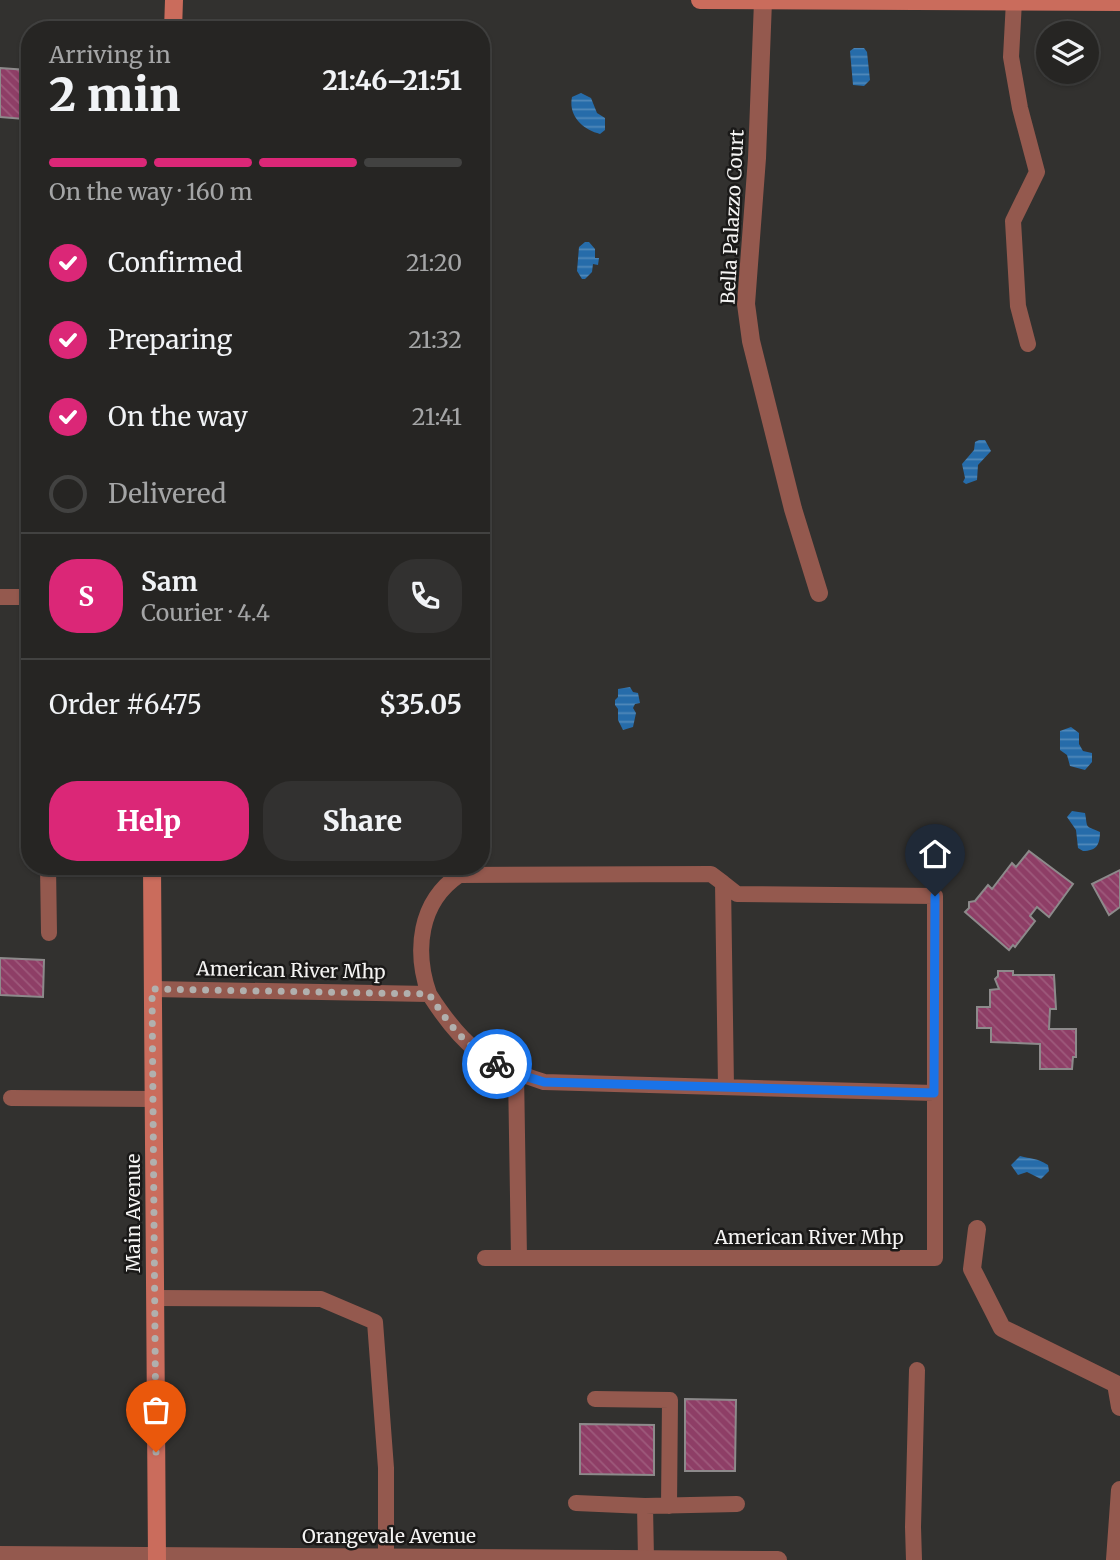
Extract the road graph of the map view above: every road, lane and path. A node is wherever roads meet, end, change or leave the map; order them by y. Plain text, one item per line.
1 (174, 0) edge
2 (699, 0) edge
3 (763, 1) edge
4 (833, 1) edge
5 (1014, 1) edge
6 (1113, 1) edge
7 (173, 21) edge
8 (1028, 344) dead end
9 (819, 593) dead end
10 (0, 597) edge
11 (21, 597) edge
12 (48, 875) edge
13 (152, 875) edge
14 (459, 875) edge
15 (490, 875) edge
16 (723, 883) junction
17 (49, 933) dead end
18 (152, 989) junction
19 (429, 994) junction
20 (516, 1073) junction
21 (726, 1087) junction
22 (934, 1093) junction
23 (11, 1098) dead end
24 (153, 1099) junction
25 (977, 1229) dead end
26 (485, 1258) dead end
27 (519, 1258) junction
28 (155, 1298) junction
29 (917, 1370) dead end
30 (595, 1399) dead end
31 (1120, 1407) edge
32 (1120, 1490) edge
33 (576, 1503) dead end
34 (737, 1504) dead end
35 (645, 1506) junction
36 (669, 1506) junction
37 (0, 1555) edge
38 (386, 1557) junction
39 (157, 1558) edge
40 (356, 1558) edge
41 (646, 1559) edge
42 (679, 1559) edge
43 (778, 1560) edge
44 (914, 1560) edge
45 (1115, 1560) edge

1 - 7 street
2 - 3 street
3 - 4 street
3 - 9 street, Bella Palazzo Court
4 - 5 street
5 - 6 street
5 - 8 lane
10 - 11 lane
12 - 17 lane
13 - 18 street, Main Avenue
14 - 19 lane, American River Mhp
15 - 16 lane, American River Mhp
16 - 21 lane
16 - 22 lane, American River Mhp
18 - 19 lane, American River Mhp
18 - 24 street, Main Avenue
19 - 20 lane, American River Mhp
20 - 21 lane, American River Mhp
20 - 27 lane
21 - 22 lane, American River Mhp
22 - 27 lane, American River Mhp
23 - 24 lane
24 - 28 street, Main Avenue
25 - 31 street
26 - 27 lane, American River Mhp
28 - 38 lane
28 - 39 street, Main Avenue
29 - 44 lane
30 - 36 lane
32 - 45 street
33 - 35 lane
34 - 36 lane
35 - 36 lane
35 - 41 lane
37 - 39 street, Orangevale Avenue
38 - 40 street, Orangevale Avenue
38 - 41 street, Orangevale Avenue
39 - 40 street, Orangevale Avenue
41 - 42 street, Orangevale Avenue
42 - 43 street, Orangevale Avenue

